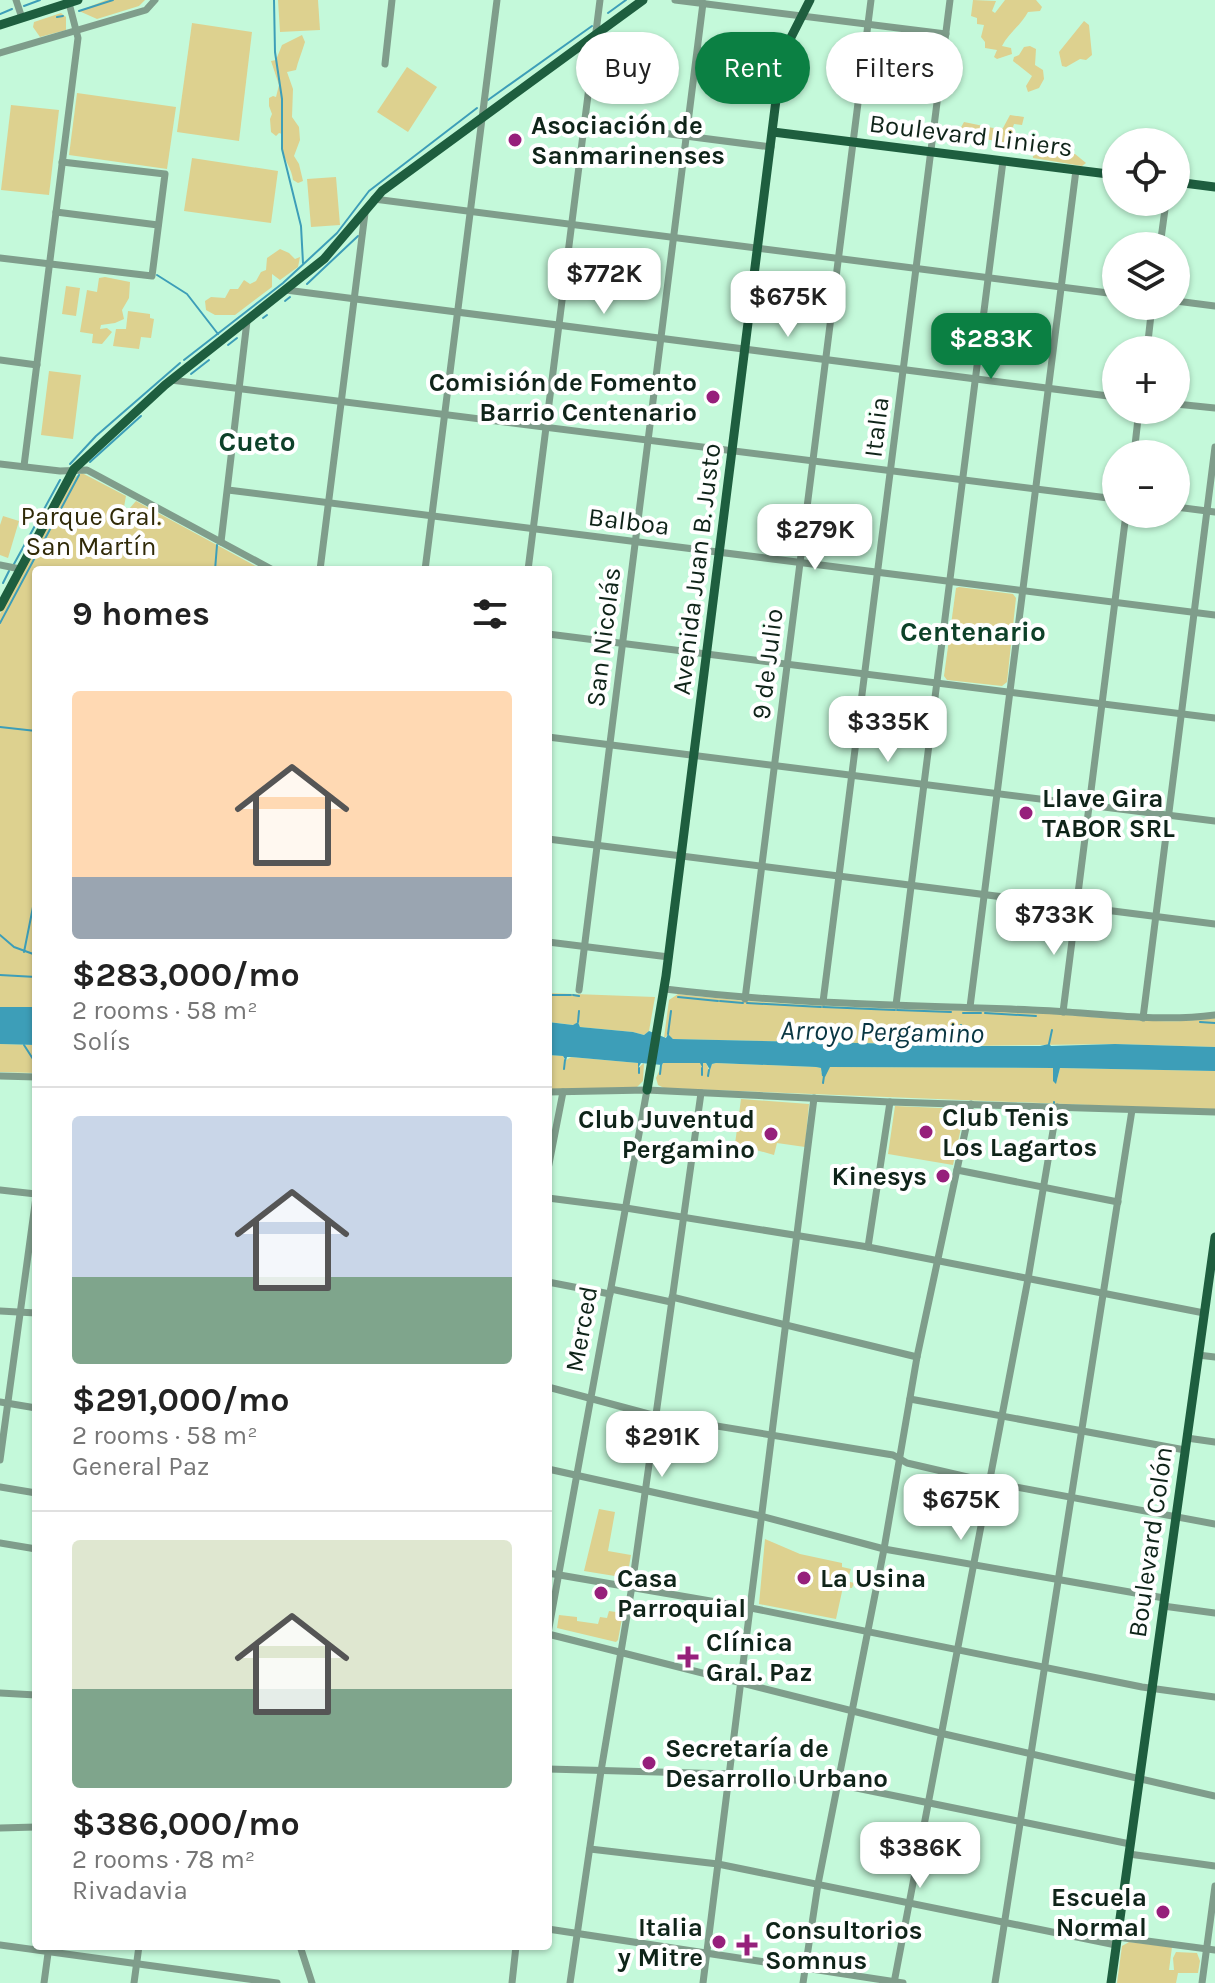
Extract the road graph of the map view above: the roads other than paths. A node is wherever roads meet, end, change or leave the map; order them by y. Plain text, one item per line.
1 (16, 0) edge
2 (155, 0) edge
3 (392, 0) edge
4 (497, 0) edge
5 (600, 0) edge
6 (643, 0) edge
7 (675, 0) edge
8 (812, 0) edge
9 (871, 0) edge
10 (950, 0) edge
11 (74, 2) edge
12 (703, 3) junction
13 (804, 16) junction
14 (22, 18) junction
15 (868, 24) junction
16 (0, 25) edge
17 (77, 31) junction
18 (595, 32) edge
19 (596, 32) edge
20 (930, 32) edge
21 (946, 32) edge
22 (576, 47) edge
23 (0, 53) edge
24 (385, 64) dead end
25 (587, 104) edge
26 (937, 104) edge
27 (483, 116) junction
28 (585, 123) junction
29 (773, 132) junction
30 (686, 137) junction
31 (853, 142) junction
32 (771, 147) junction
33 (931, 151) junction
34 (1003, 161) junction
35 (62, 162) junction
36 (1076, 170) junction
37 (1102, 173) edge
38 (1190, 184) edge
39 (1215, 187) edge
40 (374, 199) junction
41 (365, 211) junction
42 (56, 212) junction
43 (471, 213) junction
44 (158, 225) junction
45 (572, 226) junction
46 (673, 238) junction
47 (758, 248) junction
48 (0, 258) edge
49 (839, 258) junction
50 (50, 264) junction
51 (916, 268) junction
52 (989, 277) junction
53 (1061, 287) junction
54 (286, 290) junction
55 (1102, 292) edge
56 (354, 300) junction
57 (1190, 303) edge
58 (1215, 306) edge
59 (458, 313) junction
60 (247, 321) junction
61 (559, 326) junction
62 (661, 339) junction
63 (746, 350) junction
64 (0, 360) edge
65 (826, 360) junction
66 (37, 365) junction
67 (903, 369) junction
68 (975, 378) junction
69 (171, 380) junction
70 (1049, 388) junction
71 (240, 389) junction
72 (1102, 395) edge
73 (341, 401) junction
74 (1190, 405) edge
75 (1215, 408) edge
76 (445, 415) junction
77 (546, 427) junction
78 (648, 440) junction
79 (1215, 447) edge
80 (733, 451) junction
81 (813, 461) junction
82 (0, 464) edge
83 (24, 466) junction
84 (74, 469) junction
85 (890, 471) junction
86 (963, 481) junction
87 (228, 490) junction
88 (1036, 490) junction
89 (1102, 497) edge
90 (329, 503) junction
91 (1190, 509) edge
92 (1211, 511) edge
93 (432, 516) junction
94 (1124, 528) edge
95 (534, 529) junction
96 (221, 542) junction
97 (635, 542) junction
98 (721, 553) junction
99 (800, 562) junction
100 (0, 565) edge
101 (266, 566) edge
102 (321, 566) edge
103 (426, 566) edge
104 (529, 566) edge
105 (20, 569) junction
106 (877, 572) junction
107 (950, 582) junction
108 (1023, 591) junction
109 (1114, 603) junction
110 (0, 607) edge
111 (1194, 613) junction
112 (1215, 615) edge
113 (552, 634) edge
114 (622, 643) junction
115 (707, 654) junction
116 (788, 663) junction
117 (865, 673) junction
118 (938, 683) junction
119 (1010, 692) junction
120 (1102, 703) junction
121 (1182, 713) junction
122 (1215, 718) edge
123 (552, 737) edge
124 (609, 744) junction
125 (694, 755) junction
126 (775, 765) junction
127 (851, 775) junction
128 (924, 784) junction
129 (997, 793) junction
130 (1089, 805) junction
131 (1169, 815) junction
132 (1215, 821) edge
133 (552, 839) edge
134 (597, 845) junction
135 (681, 856) junction
136 (762, 866) junction
137 (839, 876) junction
138 (912, 886) junction
139 (985, 895) junction
140 (1076, 906) junction
141 (1156, 916) junction
142 (1215, 924) edge
143 (552, 943) edge
144 (584, 947) junction
145 (669, 957) junction
146 (665, 989) junction
147 (579, 990) dead end
148 (745, 999) junction
149 (823, 1002) junction
150 (896, 1005) junction
151 (970, 1007) junction
152 (1063, 1012) junction
153 (1215, 1015) edge
154 (1143, 1018) junction
155 (0, 1076) edge
156 (32, 1077) edge
157 (648, 1086) junction
158 (552, 1092) edge
159 (563, 1092) junction
160 (701, 1093) junction
161 (814, 1098) junction
162 (890, 1102) junction
163 (971, 1104) junction
164 (1057, 1107) junction
165 (1132, 1110) junction
166 (1215, 1112) edge
167 (552, 1148) edge
168 (957, 1170) junction
169 (1043, 1188) junction
170 (0, 1190) edge
171 (32, 1195) edge
172 (552, 1199) edge
173 (1118, 1202) junction
174 (626, 1208) junction
175 (684, 1217) junction
176 (32, 1225) edge
177 (798, 1235) junction
178 (1215, 1237) edge
179 (868, 1247) junction
180 (938, 1260) junction
181 (1212, 1273) edge
182 (1028, 1279) junction
183 (552, 1283) edge
184 (610, 1292) junction
185 (1103, 1294) junction
186 (672, 1299) junction
187 (0, 1311) edge
188 (20, 1312) junction
189 (32, 1313) edge
190 (1204, 1313) junction
191 (786, 1324) junction
192 (1198, 1355) junction
193 (917, 1357) junction
194 (1215, 1357) edge
195 (552, 1388) edge
196 (590, 1399) junction
197 (910, 1399) junction
198 (4, 1402) edge
199 (32, 1407) edge
200 (1001, 1415) junction
201 (656, 1416) junction
202 (1082, 1430) junction
203 (772, 1434) junction
204 (1187, 1438) junction
205 (1215, 1442) edge
206 (1185, 1450) junction
207 (900, 1459) junction
208 (0, 1460) edge
209 (552, 1470) edge
210 (577, 1476) junction
211 (989, 1482) junction
212 (0, 1487) edge
213 (645, 1491) junction
214 (32, 1492) edge
215 (1071, 1498) junction
216 (761, 1516) junction
217 (1175, 1517) junction
218 (1215, 1524) edge
219 (0, 1543) edge
220 (32, 1548) edge
221 (884, 1549) junction
222 (972, 1564) junction
223 (552, 1574) edge
224 (558, 1575) junction
225 (1058, 1580) junction
226 (632, 1586) junction
227 (1163, 1602) junction
228 (751, 1608) junction
229 (552, 1610) edge
230 (1215, 1613) edge
231 (867, 1632) junction
232 (552, 1635) edge
233 (956, 1650) junction
234 (621, 1652) junction
235 (1044, 1668) junction
236 (741, 1682) junction
237 (1151, 1688) junction
238 (0, 1693) edge
239 (32, 1695) edge
240 (1215, 1697) edge
241 (851, 1710) junction
242 (940, 1733) junction
243 (1031, 1753) junction
244 (552, 1769) edge
245 (601, 1771) junction
246 (730, 1774) junction
247 (1139, 1778) junction
248 (837, 1784) junction
249 (1215, 1796) edge
250 (929, 1802) junction
251 (1020, 1821) junction
252 (32, 1827) edge
253 (0, 1828) edge
254 (590, 1849) junction
255 (1130, 1849) junction
256 (718, 1864) junction
257 (1215, 1866) edge
258 (818, 1884) junction
259 (1215, 1886) edge
260 (909, 1903) junction
261 (1003, 1924) junction
262 (552, 1929) edge
263 (577, 1932) junction
264 (1117, 1941) junction
265 (0, 1945) edge
266 (32, 1948) edge
267 (1211, 1949) edge
268 (49, 1950) edge
269 (55, 1950) edge
270 (139, 1950) edge
271 (301, 1950) edge
272 (516, 1950) edge
273 (706, 1955) junction
274 (137, 1963) junction
275 (804, 1970) junction
276 (216, 1979) edge
277 (894, 1982) edge
278 (44, 1983) edge
279 (134, 1983) edge
280 (277, 1983) edge
281 (312, 1983) edge
282 (512, 1983) edge
283 (570, 1983) edge
284 (703, 1983) edge
285 (803, 1983) edge
286 (903, 1983) edge
287 (995, 1983) edge
288 (1111, 1983) edge
289 (1202, 1983) edge

1 - 14 street
2 - 17 street
3 - 24 street
4 - 27 street
5 - 18 street
6 - 19 main road
7 - 12 street
8 - 13 main road, Avenida Juan B. Justo
9 - 15 street, 9 de Julio
10 - 21 street, Italia
11 - 14 main road
11 - 17 street
12 - 13 street
12 - 30 street, San Nicolás
13 - 15 street
13 - 29 main road, Avenida Juan B. Justo
14 - 16 main road
15 - 20 street
15 - 31 street, 9 de Julio
17 - 23 street
17 - 35 street
22 - 27 main road
25 - 28 street
26 - 33 street, Italia
27 - 40 main road
27 - 43 street
28 - 30 street
28 - 45 street
29 - 31 main road, Boulevard Liniers
29 - 32 main road, Avenida Juan B. Justo
30 - 32 street
30 - 46 street, San Nicolás
31 - 33 main road, Boulevard Liniers
31 - 49 street, 9 de Julio
32 - 47 main road, Avenida Juan B. Justo
33 - 34 main road, Boulevard Liniers
33 - 51 street, Italia
34 - 36 main road, Boulevard Liniers
34 - 52 street
35 - 42 street
35 - 44 street
36 - 37 main road, Boulevard Liniers
36 - 53 street
38 - 39 main road
40 - 41 main road
40 - 43 street
41 - 54 main road
41 - 56 street
42 - 44 street
42 - 50 street
43 - 45 street
43 - 59 street
44 - 50 street
45 - 46 street
45 - 61 street
46 - 47 street
46 - 62 street, San Nicolás
47 - 49 street
47 - 63 main road, Avenida Juan B. Justo
48 - 50 street
49 - 51 street
49 - 65 street, 9 de Julio
50 - 66 street
51 - 52 street
51 - 67 street, Italia
52 - 53 street
52 - 68 street
53 - 55 street
53 - 70 street
54 - 56 street
54 - 60 main road
56 - 59 street
56 - 73 street
57 - 58 street
59 - 61 street
59 - 76 street
60 - 69 main road
60 - 71 street
61 - 62 street
61 - 77 street
62 - 63 street
62 - 78 street, San Nicolás
63 - 65 street
63 - 80 main road, Avenida Juan B. Justo
64 - 66 street
65 - 67 street
65 - 81 street, 9 de Julio
66 - 83 street
67 - 68 street
67 - 85 street, Italia
68 - 70 street
68 - 86 street
69 - 71 street
69 - 84 main road
70 - 72 street
70 - 88 street
71 - 73 street
71 - 87 street
73 - 76 street
73 - 90 street
74 - 75 street
76 - 77 street
76 - 93 street
77 - 78 street
77 - 95 street
78 - 80 street
78 - 97 street, San Nicolás
79 - 92 street
80 - 81 street
80 - 98 main road, Avenida Juan B. Justo
81 - 85 street
81 - 99 street, 9 de Julio
82 - 83 street
83 - 84 street
84 - 96 street
84 - 105 main road
85 - 86 street
85 - 106 street, Italia
86 - 88 street
86 - 107 street
87 - 90 street, Balboa
87 - 96 street
88 - 89 street
88 - 108 street
90 - 93 street, Balboa
90 - 102 street
91 - 92 street
92 - 111 street
93 - 95 street, Balboa
93 - 103 street
94 - 109 street
95 - 97 street, Balboa
95 - 104 street
96 - 101 street
97 - 98 street, Balboa
97 - 114 street, San Nicolás
98 - 99 street, Balboa
98 - 115 main road, Avenida Juan B. Justo
99 - 106 street, Balboa
99 - 116 street, 9 de Julio
100 - 105 street
105 - 110 main road
106 - 107 street, Balboa
106 - 117 street, Italia
107 - 108 street, Balboa
107 - 118 street
108 - 109 street, Balboa
108 - 119 street
109 - 111 street, Balboa
109 - 120 street
111 - 112 street, Balboa
111 - 121 street
113 - 114 street
114 - 115 street
114 - 124 street, San Nicolás
115 - 116 street
115 - 125 main road, Avenida Juan B. Justo
116 - 117 street
116 - 126 street, 9 de Julio
117 - 118 street
117 - 127 street, Italia
118 - 119 street
118 - 128 street
119 - 120 street
119 - 129 street
120 - 121 street
120 - 130 street
121 - 122 street
121 - 131 street
123 - 124 street
124 - 125 street
124 - 134 street, San Nicolás
125 - 126 street
125 - 135 main road, Avenida Juan B. Justo
126 - 127 street
126 - 136 street, 9 de Julio
127 - 128 street
127 - 137 street, Italia
128 - 129 street
128 - 138 street
129 - 130 street
129 - 139 street
130 - 131 street
130 - 140 street
131 - 132 street
131 - 141 street
133 - 134 street
134 - 135 street
134 - 144 street, San Nicolás
135 - 136 street
135 - 145 main road, Avenida Juan B. Justo
136 - 137 street
136 - 148 street, 9 de Julio
137 - 138 street
137 - 149 street, Italia
138 - 139 street
138 - 150 street
139 - 140 street
139 - 151 street
140 - 141 street
140 - 152 street
141 - 142 street
141 - 154 street
143 - 144 street
144 - 145 street
144 - 147 street, San Nicolás
145 - 146 main road, Avenida Juan B. Justo
146 - 148 street
146 - 157 main road, Avenida Juan B. Justo
148 - 149 street
149 - 150 street
150 - 151 street
151 - 152 street
152 - 154 street
153 - 154 street
155 - 156 street
157 - 159 street
157 - 160 street
157 - 174 street, Merced
158 - 159 street
159 - 167 street
160 - 161 street
160 - 175 street
161 - 162 street
161 - 177 street
162 - 163 street
162 - 179 street
163 - 164 street
163 - 168 street
164 - 165 street
164 - 169 street
165 - 166 street
165 - 173 street
168 - 169 street
168 - 180 street
169 - 173 street
169 - 182 street
170 - 171 street
172 - 174 street
173 - 185 street
174 - 175 street
174 - 184 street, Merced
175 - 177 street
175 - 186 street
176 - 188 street
177 - 179 street
177 - 191 street
178 - 181 main road, Boulevard Colón
179 - 180 street
180 - 182 street
180 - 193 street
181 - 190 main road, Boulevard Colón
182 - 185 street
182 - 200 street
183 - 184 street
184 - 186 street
184 - 196 street, Merced
185 - 190 street
185 - 202 street
186 - 191 street
186 - 201 street
187 - 188 street
188 - 189 street
188 - 198 street
190 - 192 main road, Boulevard Colón
191 - 193 street
191 - 203 street
192 - 194 street
192 - 204 main road, Boulevard Colón
193 - 197 street
195 - 196 street
196 - 201 street
196 - 210 street, Merced
197 - 200 street
197 - 207 street
198 - 199 street
198 - 208 street
200 - 202 street
200 - 211 street
201 - 203 street
201 - 213 street
202 - 206 street
202 - 215 street
203 - 207 street
203 - 216 street
204 - 205 street
204 - 206 main road, Boulevard Colón
206 - 217 main road, Boulevard Colón
207 - 211 street
207 - 221 street
209 - 210 street
210 - 213 street
210 - 224 street, Merced
211 - 215 street
211 - 222 street
212 - 214 street
213 - 216 street
213 - 226 street
215 - 217 street
215 - 225 street
216 - 221 street
216 - 228 street
217 - 218 street
217 - 227 main road, Boulevard Colón
219 - 220 street
221 - 222 street
221 - 231 street
222 - 225 street
222 - 233 street
223 - 224 street
224 - 226 street
224 - 229 street, Merced
225 - 227 street
225 - 235 street
226 - 228 street
226 - 234 street
227 - 230 street
227 - 237 main road, Boulevard Colón
228 - 231 street
228 - 236 street
231 - 233 street
231 - 241 street
232 - 234 street
233 - 235 street
233 - 242 street
234 - 236 street
234 - 245 street
235 - 237 street
235 - 243 street
236 - 241 street
236 - 246 street
237 - 240 street
237 - 247 main road, Boulevard Colón
238 - 239 street
241 - 242 street
241 - 248 street
242 - 243 street
242 - 250 street
243 - 247 street
243 - 251 street
244 - 245 street
245 - 246 street
245 - 254 street
246 - 248 street
246 - 256 street
247 - 249 street
247 - 255 main road, Boulevard Colón
248 - 250 street
248 - 258 street
250 - 251 street
250 - 260 street
251 - 255 street
251 - 261 street
252 - 253 street
254 - 256 street
254 - 263 street
255 - 257 street
255 - 264 main road, Boulevard Colón
256 - 258 street
256 - 273 street
258 - 260 street
258 - 275 street
259 - 267 street
260 - 261 street
260 - 277 street
261 - 264 street
261 - 287 street
262 - 263 street
263 - 273 street
263 - 283 street
264 - 267 street
264 - 288 main road
265 - 266 street
267 - 289 street
268 - 278 street
269 - 274 street
270 - 274 street
271 - 281 street
272 - 282 street
273 - 275 street
273 - 284 street
274 - 276 street
274 - 279 street
275 - 277 street
275 - 285 street
276 - 280 street
277 - 286 street

